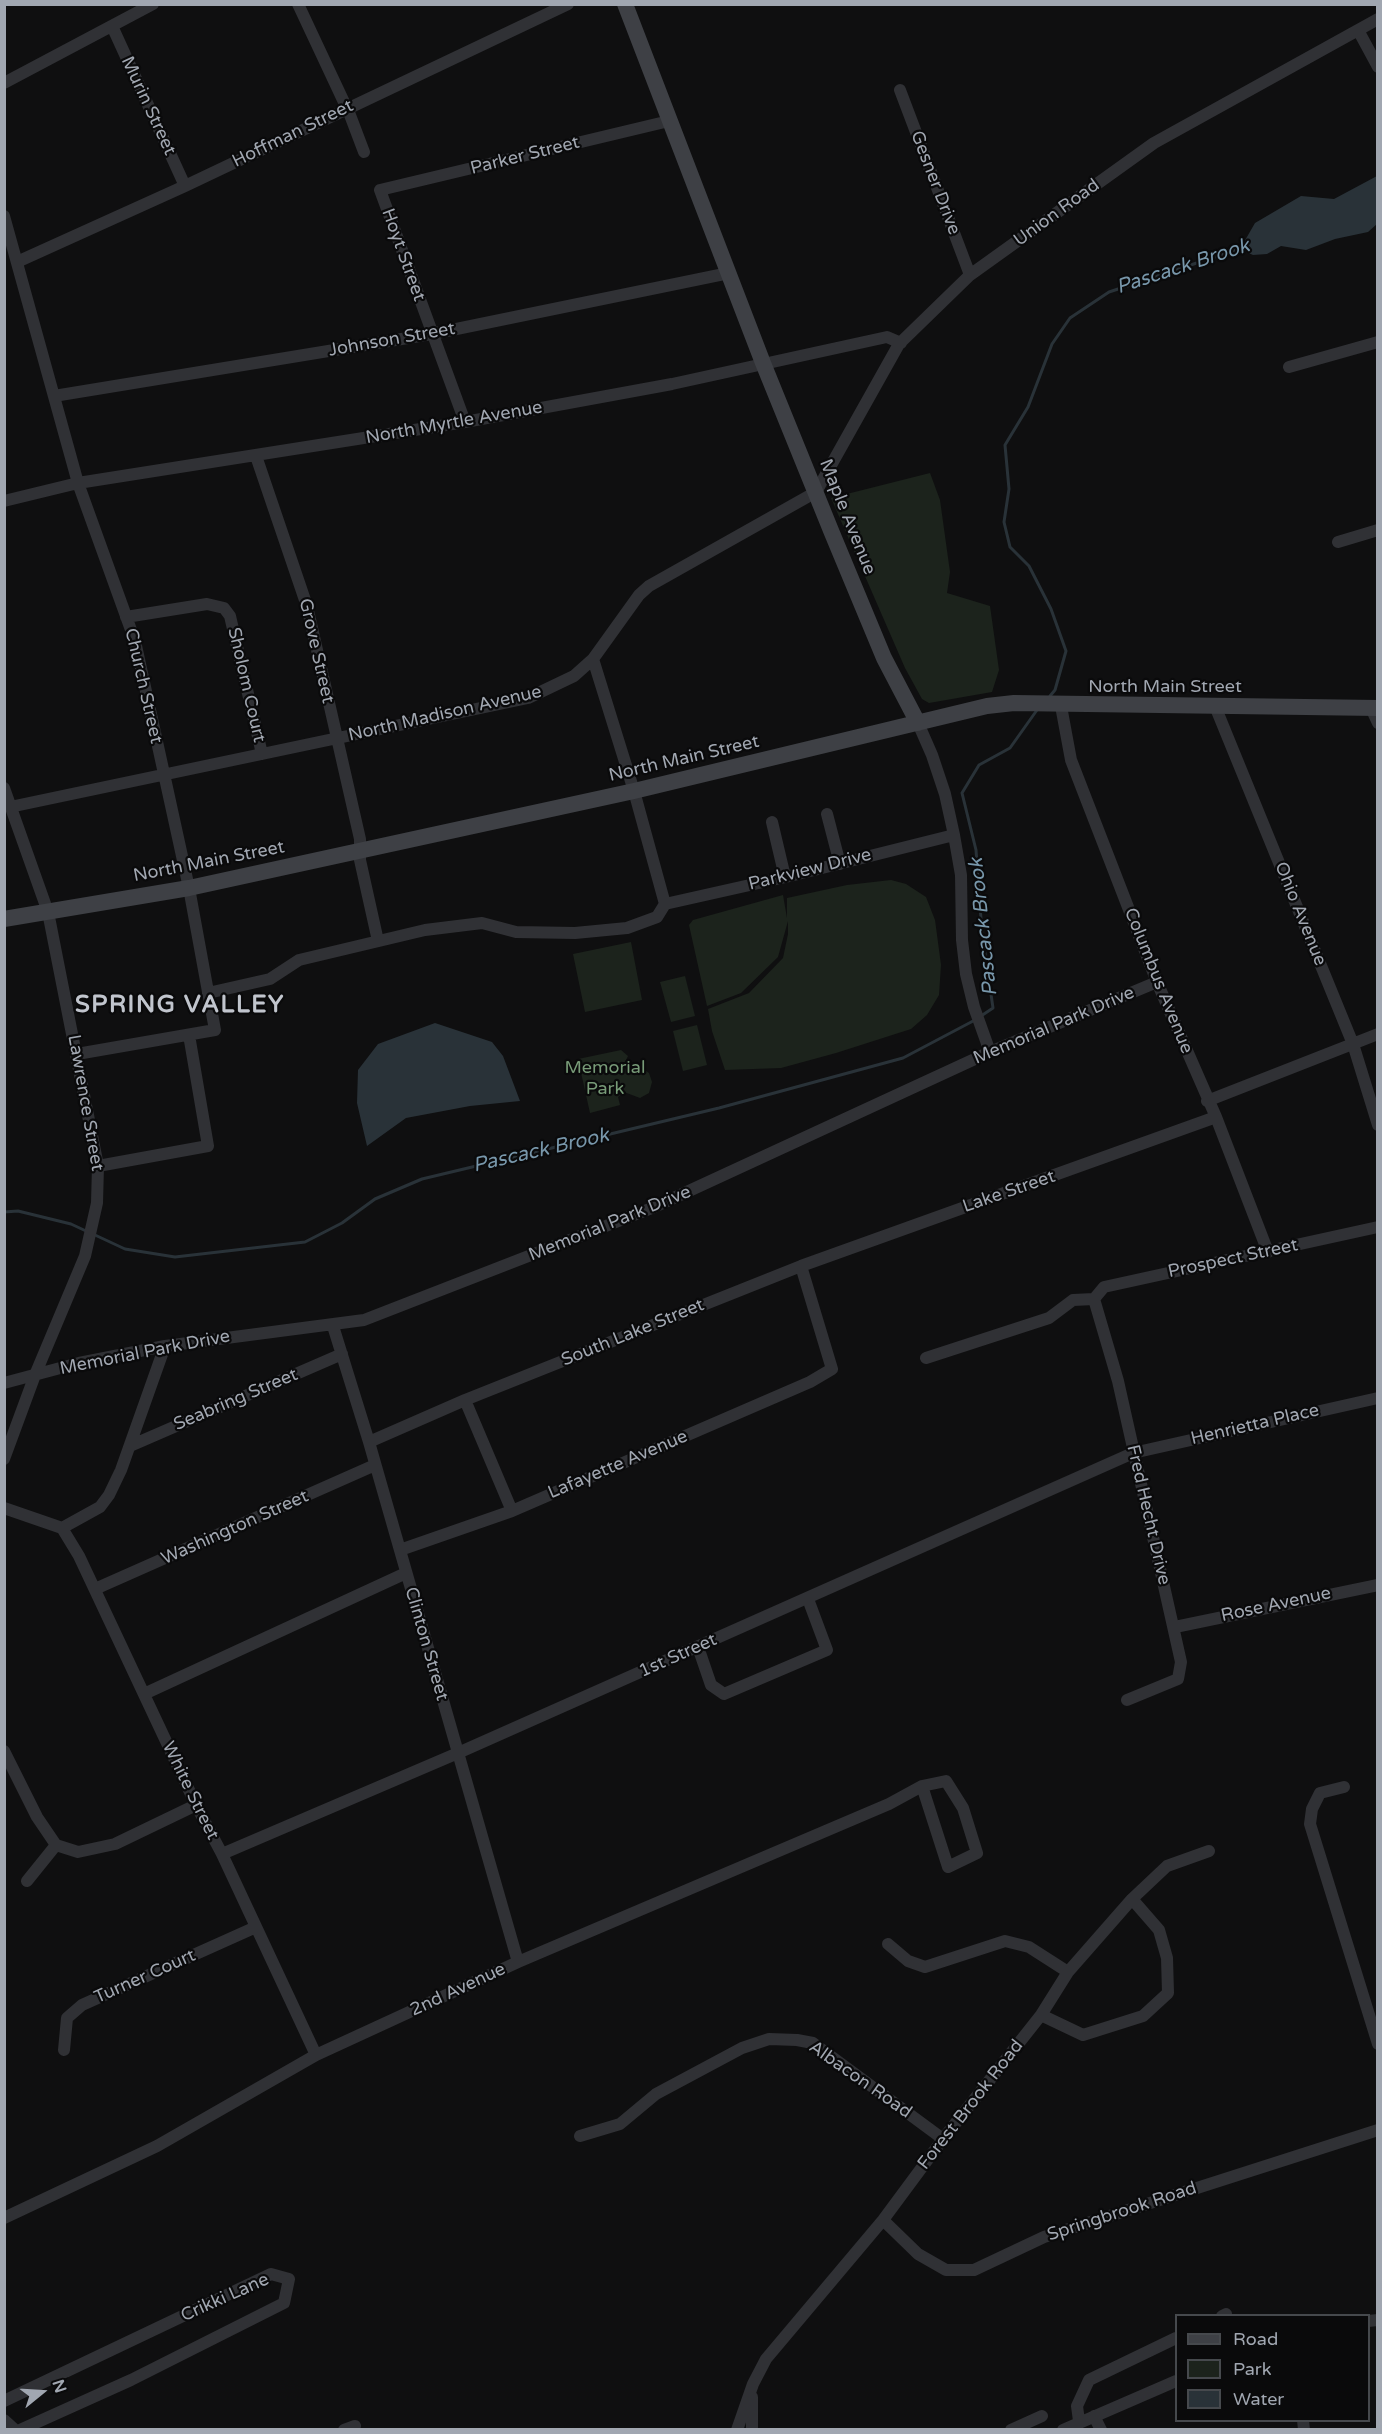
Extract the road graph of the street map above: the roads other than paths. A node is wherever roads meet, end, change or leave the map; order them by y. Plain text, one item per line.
1 (153, 4) edge
2 (297, 4) edge
3 (568, 4) edge
4 (625, 4) edge
5 (1377, 19) edge
6 (112, 26) junction
7 (1358, 30) junction
8 (1377, 67) edge
9 (4, 83) edge
10 (900, 90) dead end
11 (346, 108) junction
12 (669, 121) junction
13 (364, 152) dead end
14 (185, 186) junction
15 (380, 190) joint
16 (4, 216) edge
17 (17, 262) junction
18 (729, 273) junction
19 (970, 275) junction
20 (432, 334) junction
21 (1377, 342) edge
22 (901, 343) junction
23 (763, 363) junction
24 (1288, 367) dead end
25 (54, 396) junction
26 (465, 422) junction
27 (256, 456) junction
28 (78, 483) junction
29 (816, 492) junction
30 (4, 501) edge
31 (1377, 531) edge
32 (1338, 542) dead end
33 (126, 617) junction
34 (593, 659) junction
35 (1049, 705) junction
36 (1215, 706) junction
37 (1375, 713) edge
38 (918, 723) junction
39 (336, 739) junction
40 (262, 754) junction
41 (164, 775) junction
42 (4, 788) edge
43 (634, 791) junction
44 (10, 807) junction
45 (827, 814) dead end
46 (772, 822) dead end
47 (954, 835) junction
48 (360, 850) junction
49 (840, 864) junction
50 (785, 877) junction
51 (189, 888) junction
52 (665, 904) junction
53 (48, 912) junction
54 (4, 919) edge
55 (378, 941) junction
56 (1157, 982) junction
57 (208, 993) junction
58 (1377, 1034) edge
59 (189, 1035) junction
60 (1353, 1044) junction
61 (990, 1052) junction
62 (77, 1054) junction
63 (1207, 1101) junction
64 (1216, 1117) junction
65 (1377, 1125) edge
66 (98, 1166) junction
67 (1377, 1227) edge
68 (1268, 1252) junction
69 (801, 1266) junction
70 (1094, 1299) junction
71 (333, 1326) junction
72 (165, 1346) junction
73 (342, 1354) junction
74 (926, 1358) dead end
75 (35, 1375) junction
76 (4, 1383) edge
77 (1377, 1398) edge
78 (465, 1400) junction
79 (369, 1442) junction
80 (130, 1446) junction
81 (1133, 1453) junction
82 (4, 1459) edge
83 (375, 1465) junction
84 (4, 1508) edge
85 (512, 1511) junction
86 (62, 1528) junction
87 (400, 1550) junction
88 (406, 1573) junction
89 (1377, 1585) edge
90 (95, 1589) junction
91 (808, 1599) junction
92 (1175, 1627) junction
93 (698, 1647) junction
94 (144, 1694) junction
95 (1127, 1700) dead end
96 (4, 1751) edge
97 (459, 1753) junction
98 (922, 1786) junction
99 (1344, 1786) dead end
100 (196, 1805) junction
101 (57, 1845) junction
102 (1209, 1851) dead end
103 (222, 1854) junction
104 (27, 1881) dead end
105 (1132, 1899) junction
106 (256, 1927) junction
107 (888, 1944) dead end
108 (518, 1962) junction
109 (1068, 1972) junction
110 (1041, 2015) junction
111 (1377, 2044) edge
112 (64, 2050) dead end
113 (316, 2055) junction
114 (1377, 2130) edge
115 (580, 2136) dead end
116 (943, 2139) junction
117 (4, 2218) edge
118 (883, 2220) junction
119 (1175, 2338) edge
120 (1175, 2381) edge
121 (753, 2384) junction
122 (4, 2401) edge
123 (1042, 2416) dead end
124 (1094, 2416) junction
125 (4, 2420) edge
126 (1079, 2421) junction
127 (18, 2430) edge
128 (737, 2430) edge
129 (752, 2430) edge
130 (1011, 2430) edge
131 (1063, 2430) edge
132 (1101, 2430) edge

1 - 6 street
2 - 11 street
3 - 11 street, Hoffman Street
4 - 12 main road, Maple Avenue
5 - 7 street, Union Road
6 - 9 street
6 - 14 street, Murin Street
7 - 8 street
7 - 19 street, Union Road
10 - 19 street, Gesner Drive
11 - 13 street
11 - 14 street, Hoffman Street
12 - 15 street, Parker Street
12 - 18 main road, Maple Avenue
14 - 17 street, Hoffman Street
15 - 20 street, Hoyt Street
16 - 17 street, Church Street
17 - 25 street, Church Street
18 - 20 street, Johnson Street
18 - 23 main road, Maple Avenue
19 - 22 street, Union Road
20 - 25 street, Johnson Street
20 - 26 street, Hoyt Street
21 - 24 street
22 - 23 street, North Myrtle Avenue
22 - 29 street, Union Road
23 - 26 street, North Myrtle Avenue
23 - 29 main road, Maple Avenue
25 - 28 street, Church Street
26 - 27 street, North Myrtle Avenue
27 - 28 street, North Myrtle Avenue
27 - 39 street, Grove Street
28 - 30 street, North Myrtle Avenue
28 - 33 street, Church Street
29 - 34 street, North Madison Avenue
29 - 38 main road, Maple Avenue
31 - 32 street
33 - 40 street, Sholom Court
33 - 41 street, Church Street
34 - 39 street, North Madison Avenue
34 - 43 street
35 - 36 main road, North Main Street
35 - 38 main road, North Main Street
35 - 56 street, Columbus Avenue
36 - 37 main road, North Main Street
36 - 60 street, Ohio Avenue
38 - 43 main road, North Main Street
38 - 47 street, Maple Avenue
39 - 40 street, North Madison Avenue
39 - 48 street, Grove Street
40 - 41 street, North Madison Avenue
41 - 44 street, North Madison Avenue
41 - 51 street, Church Street
42 - 44 street, Lawrence Street
43 - 48 main road, North Main Street
43 - 52 street
44 - 53 street, Lawrence Street
45 - 49 street
46 - 50 street
47 - 49 street, Parkview Drive
47 - 61 street, Maple Avenue
48 - 51 main road, North Main Street
48 - 55 street, Grove Street
49 - 50 street, Parkview Drive
50 - 52 street, Parkview Drive
51 - 53 main road, North Main Street
51 - 57 street, Church Street
52 - 55 street
53 - 54 main road, North Main Street
53 - 62 street, Lawrence Street
55 - 57 street
56 - 61 street, Memorial Park Drive
56 - 63 street, Columbus Avenue
57 - 59 street, Church Street
58 - 60 street
59 - 62 street
59 - 66 street
60 - 63 street
60 - 65 street, Ohio Avenue
61 - 71 street, Memorial Park Drive
62 - 66 street, Lawrence Street
63 - 64 street, Columbus Avenue
64 - 68 street, Columbus Avenue
64 - 69 street, Lake Street
66 - 75 street, Lawrence Street
67 - 68 street, Prospect Street
68 - 70 street, Prospect Street
69 - 78 street, South Lake Street
69 - 85 street, Lafayette Avenue
70 - 74 street, Prospect Street
70 - 81 street, Fred Hecht Drive
71 - 72 street, Memorial Park Drive
71 - 73 street, Clinton Street
72 - 75 street, Memorial Park Drive
72 - 80 street
73 - 79 street, Clinton Street
73 - 80 street, Seabring Street
75 - 76 street, Memorial Park Drive
75 - 82 street, Lawrence Street
77 - 81 street, Henrietta Place
78 - 79 street
78 - 85 street
79 - 83 street, Clinton Street
80 - 86 street
81 - 91 street, 1st Street
81 - 92 street, Fred Hecht Drive
83 - 87 street, Clinton Street
83 - 90 street, Washington Street
84 - 86 street
85 - 87 street, Lafayette Avenue
86 - 90 street, White Street
87 - 88 street, Clinton Street
88 - 94 street
88 - 97 street, Clinton Street
89 - 92 street, Rose Avenue
90 - 94 street, White Street
91 - 93 street, 1st Street
91 - 93 street
92 - 95 street, Fred Hecht Drive
93 - 97 street, 1st Street
94 - 100 street, White Street
96 - 101 street
97 - 103 street, 1st Street
97 - 108 street, Clinton Street
98 - 98 street, 2nd Avenue
98 - 108 street, 2nd Avenue
99 - 111 street
100 - 101 street
100 - 103 street, White Street
101 - 104 street
102 - 105 street, Forest Brook Road
103 - 106 street, White Street
105 - 109 street, Forest Brook Road
105 - 110 street
106 - 112 street, Turner Court
106 - 113 street, White Street
107 - 109 street
108 - 113 street, 2nd Avenue
109 - 110 street, Forest Brook Road
110 - 116 street, Forest Brook Road
113 - 117 street, 2nd Avenue
114 - 118 street, Springbrook Road
115 - 116 street, Albacon Road
116 - 118 street, Forest Brook Road
118 - 121 street, Forest Brook Road
119 - 126 street
120 - 124 street
121 - 128 street, Forest Brook Road
121 - 129 street, Forest Brook Road
122 - 127 street, Crikki Lane
123 - 130 street
124 - 126 street
124 - 132 street
125 - 127 street
126 - 131 street

